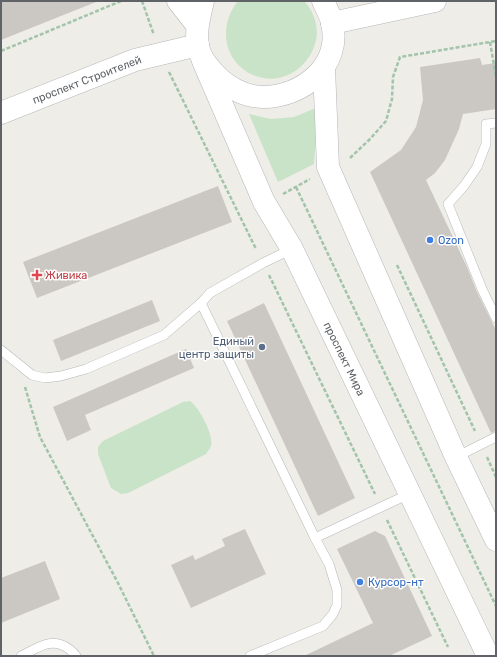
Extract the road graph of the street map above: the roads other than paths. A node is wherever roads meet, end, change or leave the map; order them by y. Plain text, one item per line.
1 (178, 1) edge
2 (203, 1) edge
3 (323, 1) edge
4 (435, 1) edge
5 (332, 23) junction
6 (199, 44) junction
7 (324, 68) junction
8 (1, 113) edge
9 (496, 123) edge
10 (292, 249) junction
11 (201, 303) junction
12 (496, 318) edge
13 (1, 350) edge
14 (496, 437) edge
15 (456, 457) junction
16 (410, 494) junction
17 (315, 538) junction
18 (496, 540) edge
19 (21, 656) edge
20 (76, 656) edge
21 (250, 656) edge
22 (488, 656) edge

1 - 6 main road, проспект Мира
2 - 6 main road
3 - 5 main road
4 - 5 main road
5 - 7 main road
6 - 7 main road
6 - 8 main road, проспект Строителей
6 - 10 main road, проспект Мира
7 - 15 main road
9 - 12 lane
10 - 11 lane
10 - 16 main road, проспект Мира
11 - 13 lane
11 - 17 lane
14 - 15 lane
15 - 18 main road
16 - 17 lane
16 - 22 main road, проспект Мира
17 - 21 lane
19 - 20 lane

